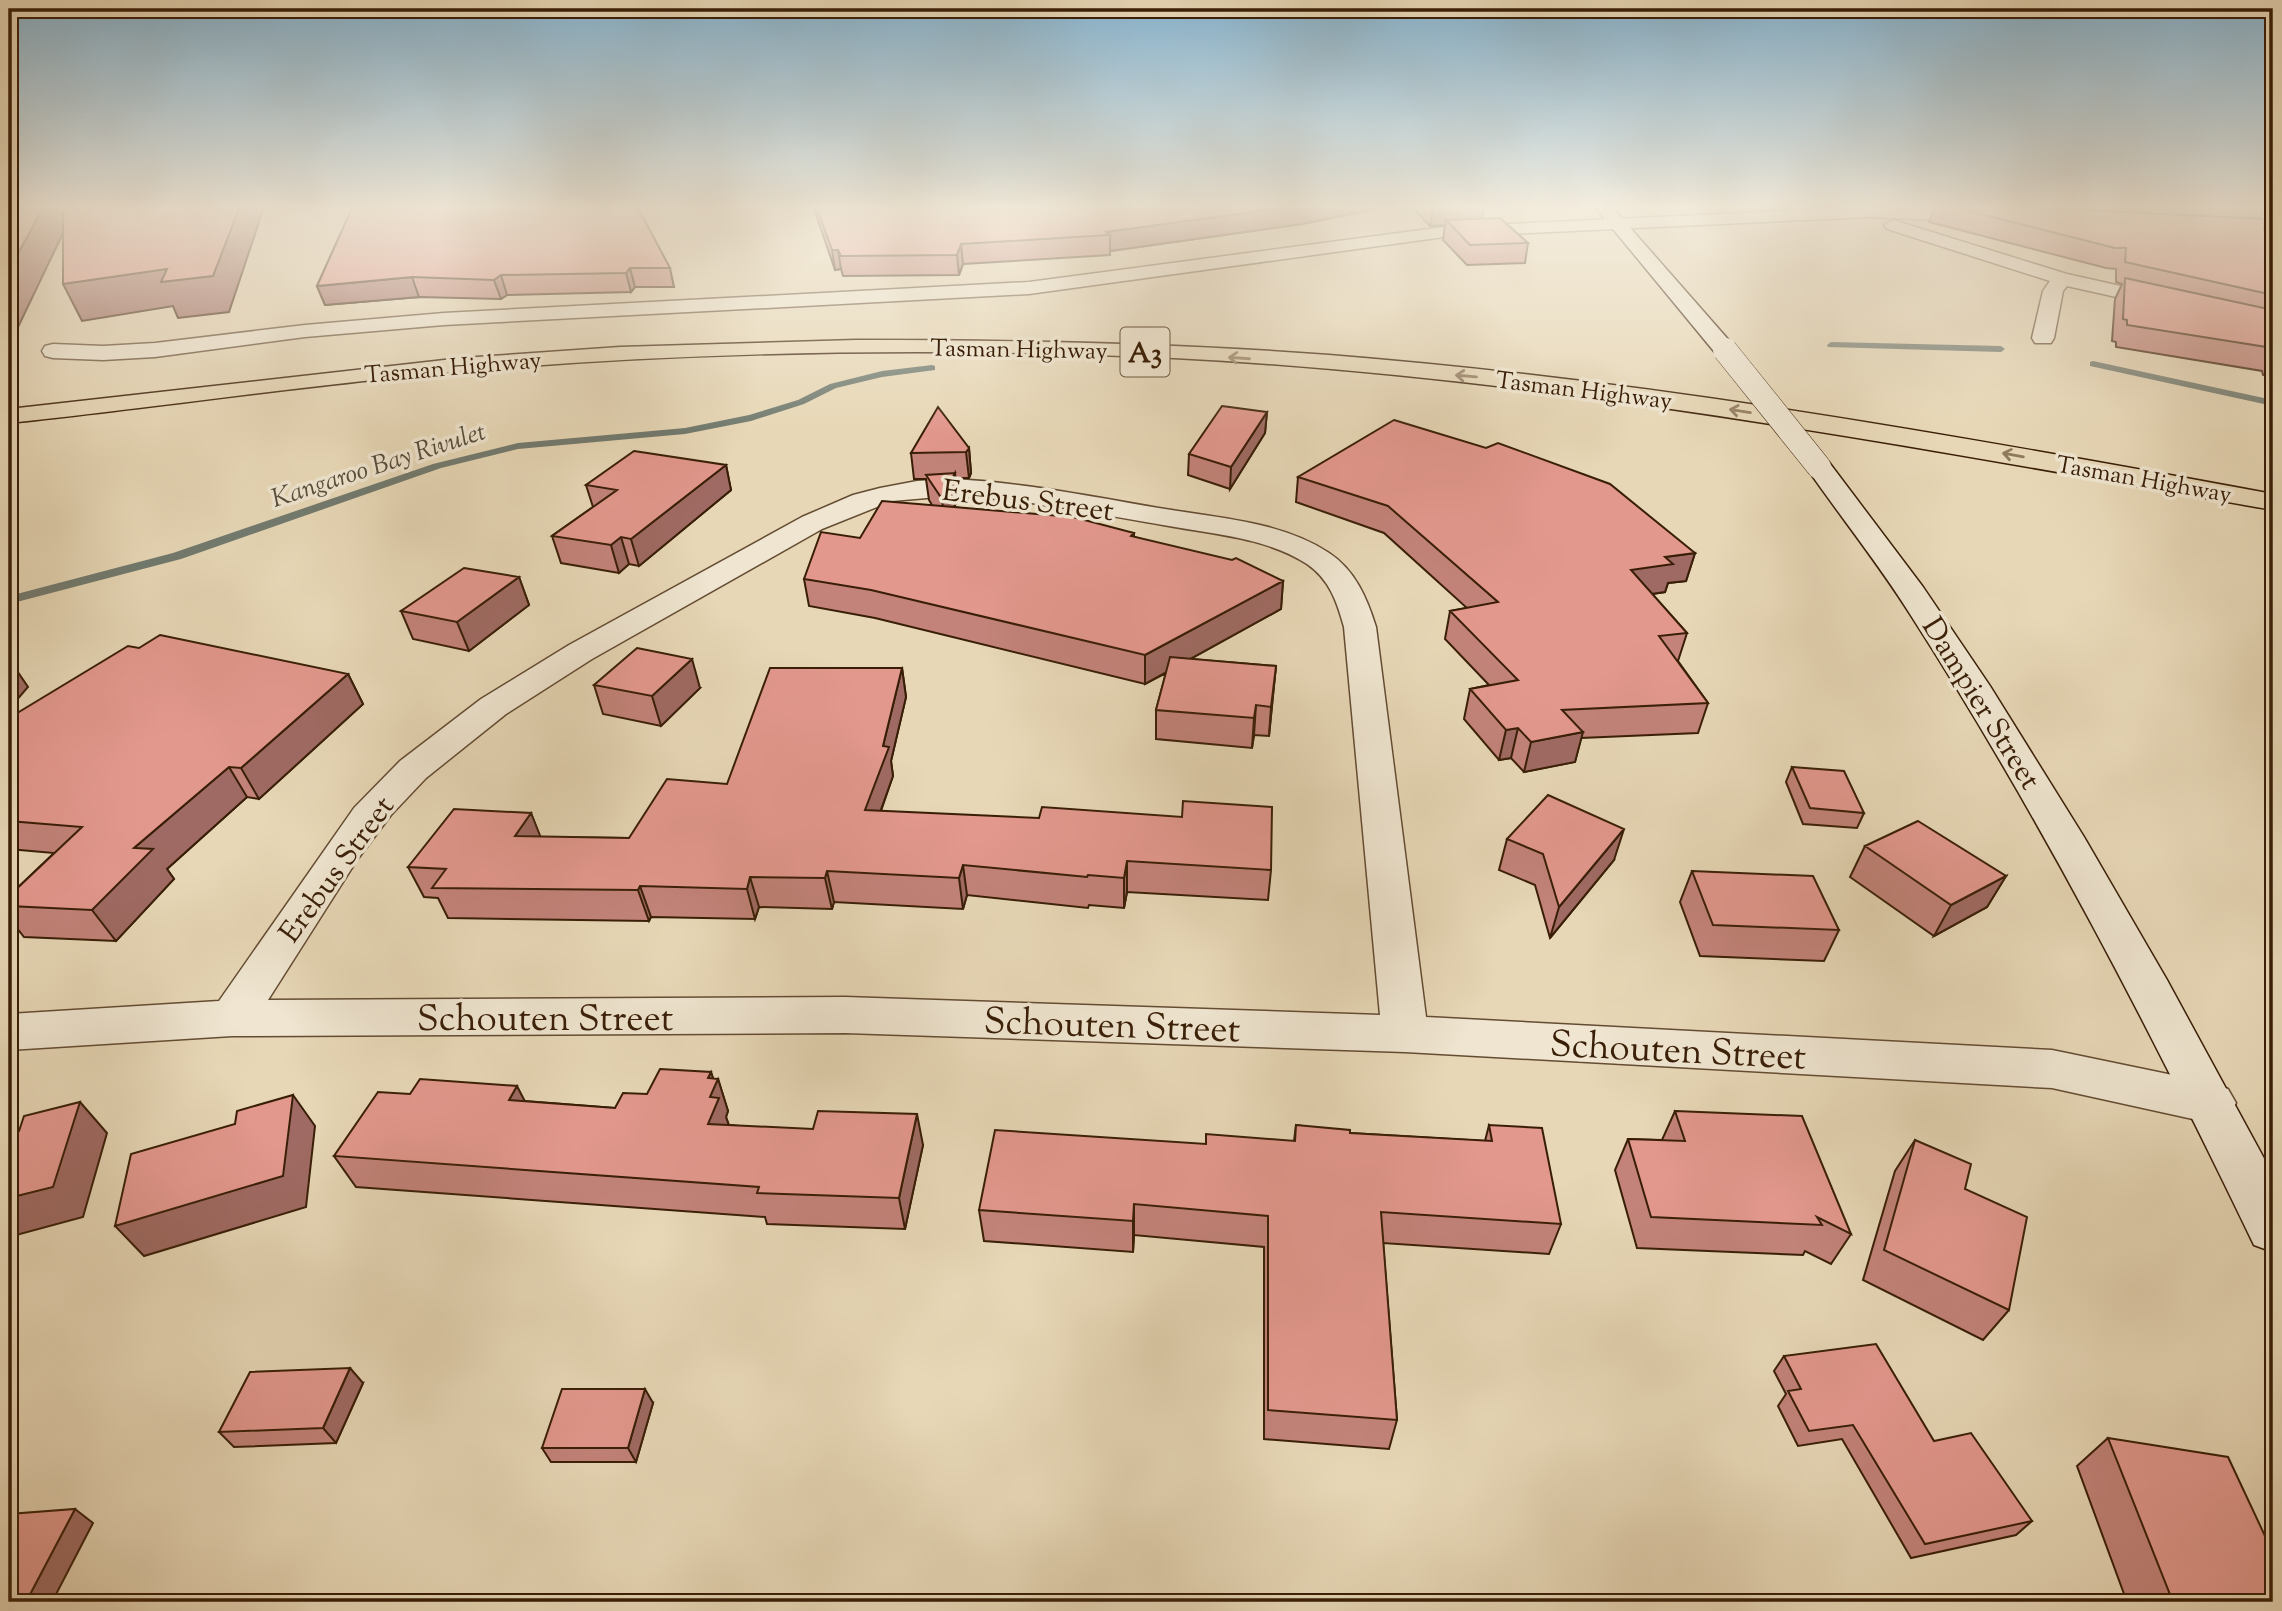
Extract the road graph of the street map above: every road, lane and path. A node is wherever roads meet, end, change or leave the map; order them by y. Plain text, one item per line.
1 (1086, 281) edge
2 (1667, 281) edge
3 (2060, 281) edge
4 (2072, 281) edge
5 (2273, 326) edge
6 (2043, 338) dead end
7 (53, 351) dead end
8 (1548, 363) dead end
9 (1725, 384) dead end
10 (1792, 394) dead end
11 (9, 396) edge
12 (9, 416) edge
13 (2273, 502) edge
14 (232, 1018) junction
15 (9, 1032) edge
16 (1405, 1034) junction
17 (2211, 1103) junction
18 (2273, 1228) edge

1 - 7 street
2 - 17 street, Dampier Street, bridge
3 - 6 street
4 - 5 street
8 - 11 highway, Tasman Highway / A3
9 - 10 highway
13 -> 12 highway, Tasman Highway / A3
14 - 15 street, Schouten Street
14 - 16 street, Schouten Street
14 - 16 street, Erebus Street
16 - 17 street, Schouten Street
17 - 18 street, Dampier Street

